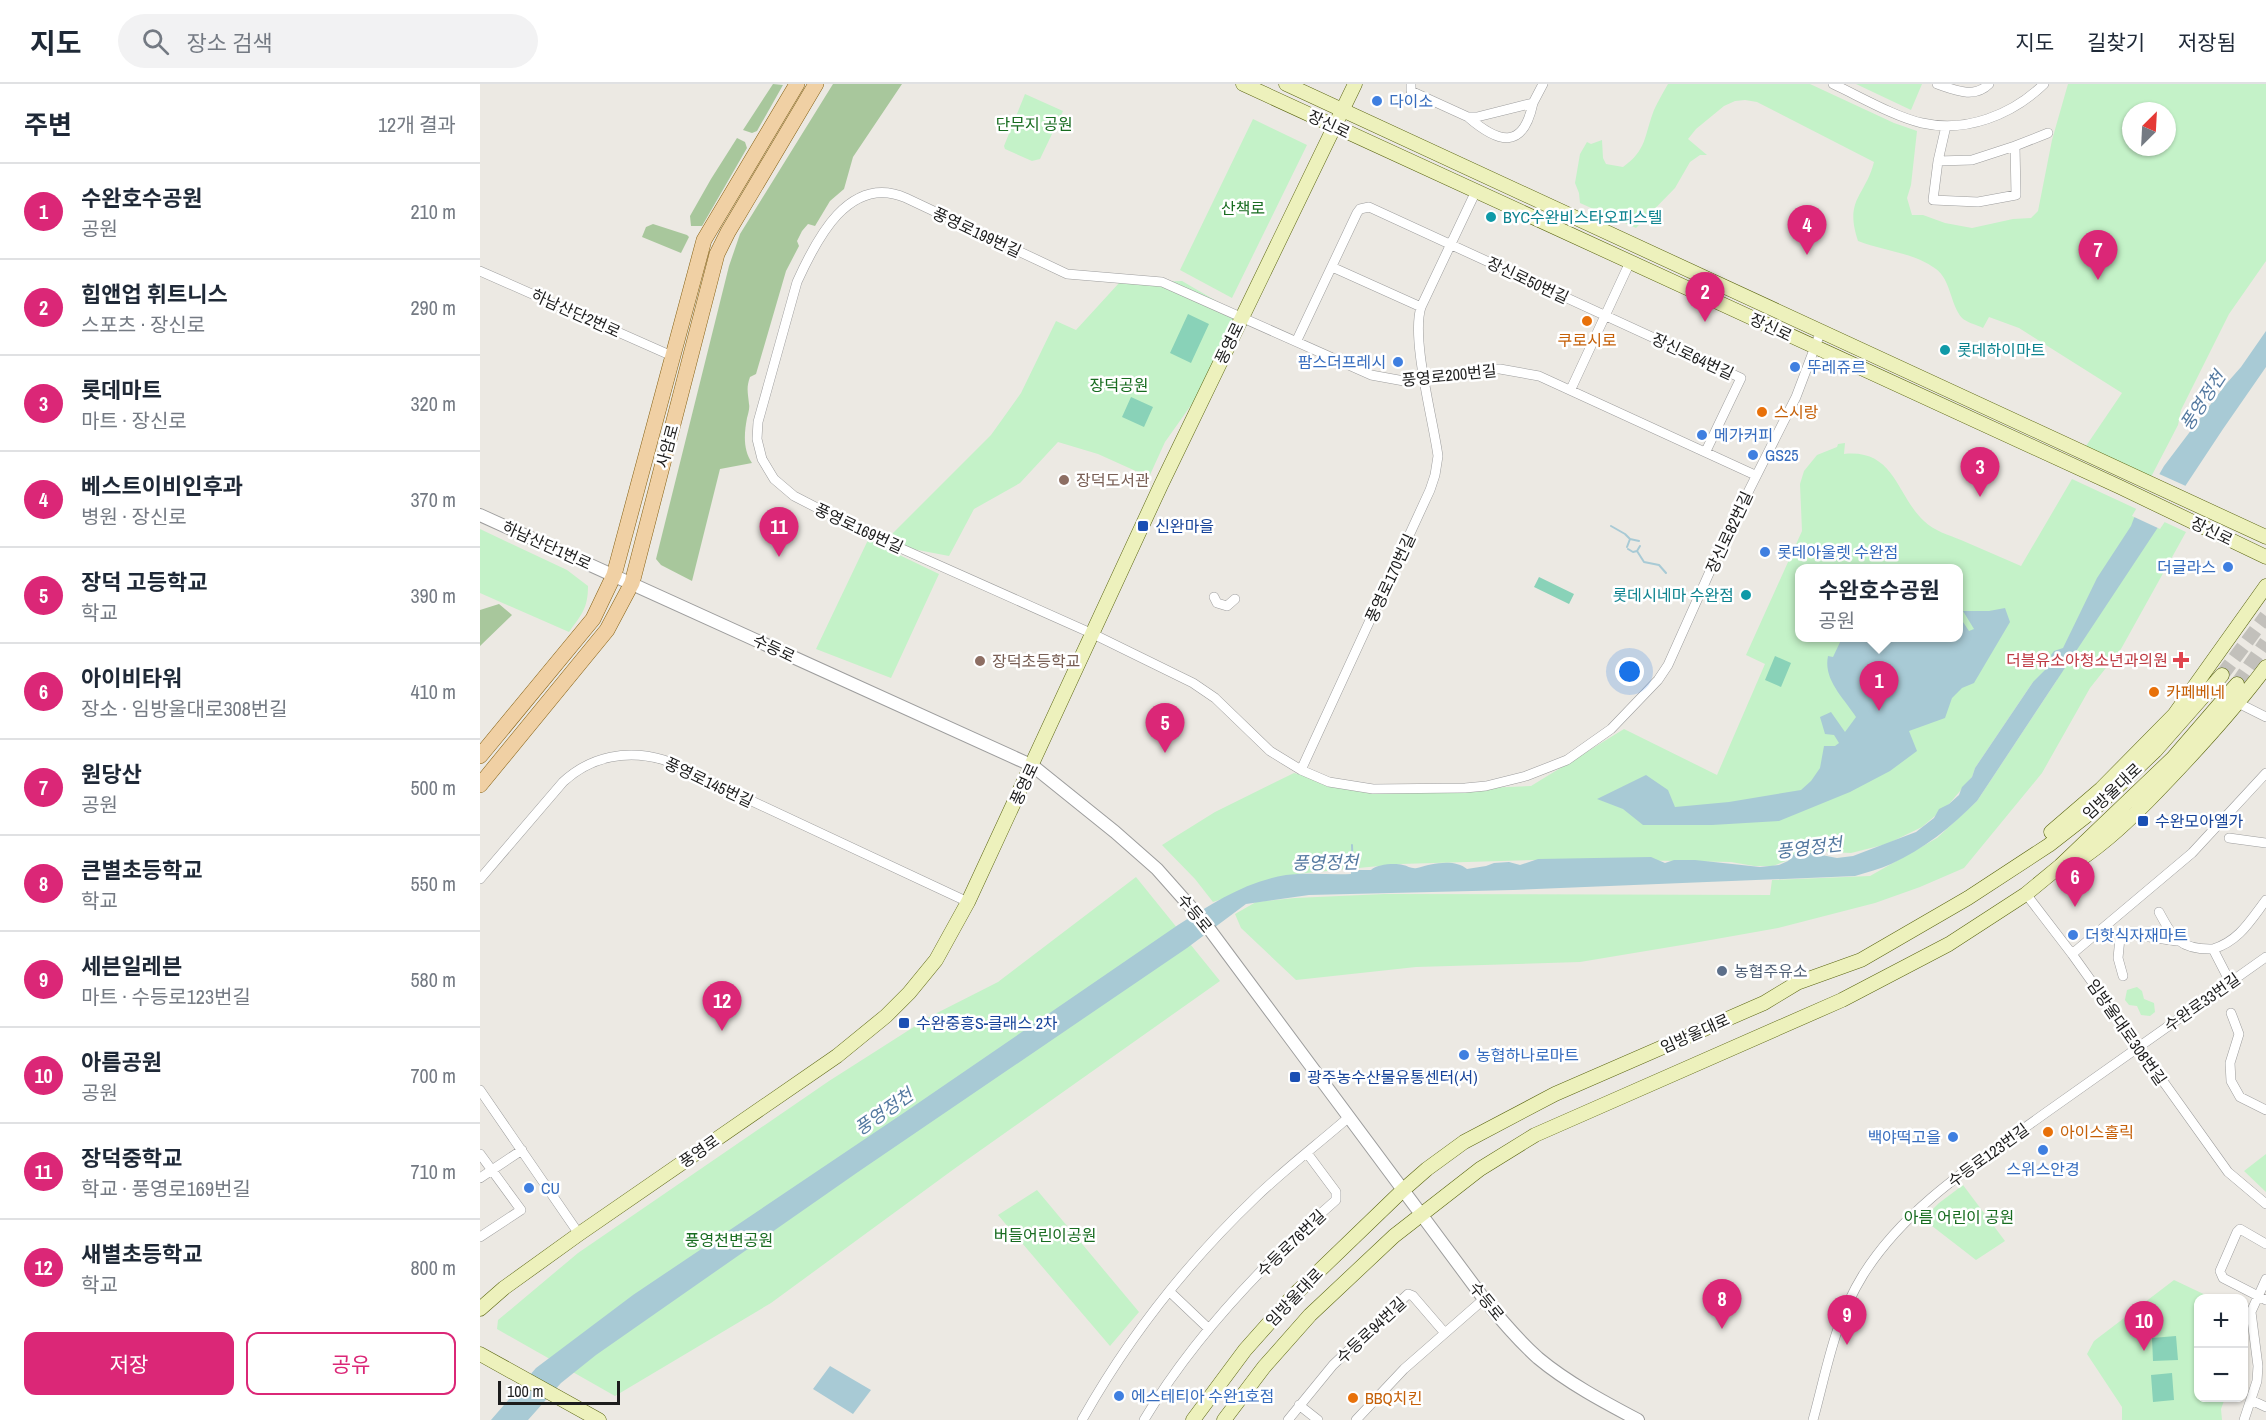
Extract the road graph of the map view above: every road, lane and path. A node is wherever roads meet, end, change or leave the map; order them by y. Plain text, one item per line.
1 (796, 84) edge
2 (816, 84) edge
3 (1243, 84) edge
4 (1286, 84) edge
5 (1355, 84) edge
6 (1411, 84) edge
7 (1543, 84) edge
8 (1833, 84) edge
9 (1937, 84) edge
10 (1989, 84) edge
11 (2044, 84) edge
12 (1533, 103) junction
13 (1342, 110) junction
14 (1468, 117) junction
15 (1334, 126) junction
16 (1947, 126) junction
17 (2048, 133) dead end
18 (2015, 146) junction
19 (1938, 161) junction
20 (1476, 191) junction
21 (1451, 245) junction
22 (1630, 262) junction
23 (1332, 267) junction
24 (480, 270) edge
25 (1421, 307) junction
26 (1242, 316) junction
27 (1605, 316) junction
28 (784, 329) joint
29 (1821, 331) junction
30 (1298, 340) junction
31 (1814, 346) junction
32 (672, 356) junction
33 (1425, 377) junction
34 (1571, 389) junction
35 (1706, 451) junction
36 (1755, 475) junction
37 (480, 515) edge
38 (2266, 537) edge
39 (2266, 556) edge
40 (614, 575) junction
41 (632, 583) junction
42 (2266, 586) edge
43 (1215, 597) dead end
44 (1235, 599) dead end
45 (2266, 604) edge
46 (1093, 634) junction
47 (2225, 645) junction
48 (2266, 654) edge
49 (2266, 667) edge
50 (2222, 675) tunnel mouth
51 (2253, 683) junction
52 (2237, 684) tunnel mouth
53 (2238, 703) junction
54 (2266, 717) edge
55 (480, 756) edge
56 (1032, 766) junction
57 (1301, 770) junction
58 (2266, 773) edge
59 (480, 786) edge
60 (2229, 838) dead end
61 (2266, 843) edge
62 (2018, 866) junction
63 (480, 879) edge
64 (2042, 882) junction
65 (2026, 894) junction
66 (2266, 900) edge
67 (968, 902) junction
68 (2159, 912) dead end
69 (2177, 941) junction
70 (2213, 949) junction
71 (2072, 954) junction
72 (2266, 957) edge
73 (2123, 976) dead end
74 (2230, 982) junction
75 (2231, 1013) dead end
76 (2138, 1047) junction
77 (480, 1090) edge
78 (2266, 1110) edge
79 (1349, 1117) junction
80 (522, 1150) junction
81 (1307, 1153) junction
82 (480, 1154) edge
83 (492, 1170) junction
84 (480, 1179) edge
85 (1403, 1190) junction
86 (2266, 1204) edge
87 (1421, 1214) junction
88 (579, 1234) junction
89 (480, 1238) edge
90 (2266, 1244) edge
91 (2266, 1279) edge
92 (1170, 1292) junction
93 (2262, 1298) edge
94 (1484, 1299) junction
95 (480, 1309) edge
96 (1209, 1329) junction
97 (1444, 1332) junction
98 (2256, 1349) junction
99 (2266, 1353) edge
100 (480, 1354) edge
101 (2251, 1400) junction
102 (1299, 1406) junction
103 (2266, 1407) edge
104 (599, 1420) edge
105 (1082, 1420) edge
106 (1143, 1420) edge
107 (1193, 1420) edge
108 (1224, 1420) edge
109 (1288, 1420) edge
110 (1318, 1420) edge
111 (1356, 1420) edge
112 (1638, 1420) edge
113 (1813, 1420) edge
114 (2244, 1420) edge

1 - 32 main road, 사암로
2 - 41 main road, 사암로
3 - 15 main road, 장신로
4 - 13 main road, 장신로
5 - 13 main road, 풍영로
6 - 14 street
7 - 12 street
8 - 16 street
9 - 10 street
11 - 16 street
12 - 14 street
12 - 14 street
13 - 15 main road, 풍영로
13 - 29 main road, 장신로
15 - 20 main road, 장신로
15 - 26 main road, 풍영로
16 - 19 street
17 - 18 street
18 - 19 street
18 - 19 street
20 - 21 street
20 - 22 main road, 장신로
21 - 23 street, 장신로50번길
21 - 25 street
21 - 27 street, 장신로50번길
22 - 27 street
22 - 31 main road, 장신로
23 - 25 street
23 - 30 street
24 - 32 street, 하남산단2번로
25 - 33 street
26 - 28 street, 풍영로199번길
26 - 30 street, 풍영로200번길
26 - 46 main road, 풍영로
27 - 34 street
27 - 35 street, 장신로64번길
28 - 46 street, 풍영로169번길
29 - 31 street, 장신로82번길
29 - 38 main road, 장신로
30 - 33 street, 풍영로200번길
31 - 36 street, 장신로82번길
31 - 39 main road, 장신로
32 - 40 main road, 사암로
33 - 34 street, 풍영로200번길
33 - 57 street, 풍영로170번길
34 - 35 street, 풍영로200번길
35 - 36 street, 풍영로200번길
36 - 57 street, 장신로82번길
37 - 40 street, 하남산단1번로
40 - 41 street, 수등로
40 - 55 main road, 사암로
41 - 56 street, 수등로
41 - 59 main road, 사암로
42 - 47 main road
43 - 44 street
45 - 47 main road
46 - 56 main road, 풍영로
46 - 57 street
47 - 62 main road
48 - 51 main road
49 - 51 main road
50 - 62 main road, 임방울대로
51 - 53 main road
52 - 64 main road, 임방울대로
53 - 54 street
53 - 64 main road
56 - 67 main road, 풍영로
56 - 79 street, 수등로
58 - 71 street
60 - 61 street
62 - 85 main road, 임방울대로
63 - 67 street, 풍영로145번길
64 - 65 main road, 임방울대로
65 - 71 street, 임방울대로308번길
65 - 87 main road, 임방울대로
66 - 70 street
67 - 88 main road, 풍영로
68 - 69 street
69 - 70 street
69 - 73 street
70 - 74 street
71 - 76 street, 임방울대로308번길
72 - 74 street, 수완로33번길
74 - 76 street, 수완로33번길
75 - 78 street
76 - 86 street, 임방울대로308번길
76 - 113 street, 수등로123번길
77 - 80 street
79 - 81 street
79 - 85 street, 수등로
80 - 83 street
80 - 88 street
81 - 92 street
81 - 96 street, 수등로76번길
82 - 83 street
83 - 84 street
83 - 89 street
85 - 87 street, 수등로
85 - 107 main road, 임방울대로
87 - 94 street, 수등로
87 - 108 main road, 임방울대로
88 - 95 main road, 풍영로
90 - 93 street
91 - 93 street
92 - 96 street
92 - 105 street
93 - 98 street
94 - 97 street
94 - 112 street, 수등로
96 - 106 street, 수등로76번길
97 - 102 street, 수등로94번길
97 - 111 street
98 - 99 street
98 - 101 street
100 - 104 main road
101 - 103 street
101 - 114 street
102 - 109 street, 수등로94번길
102 - 110 street

